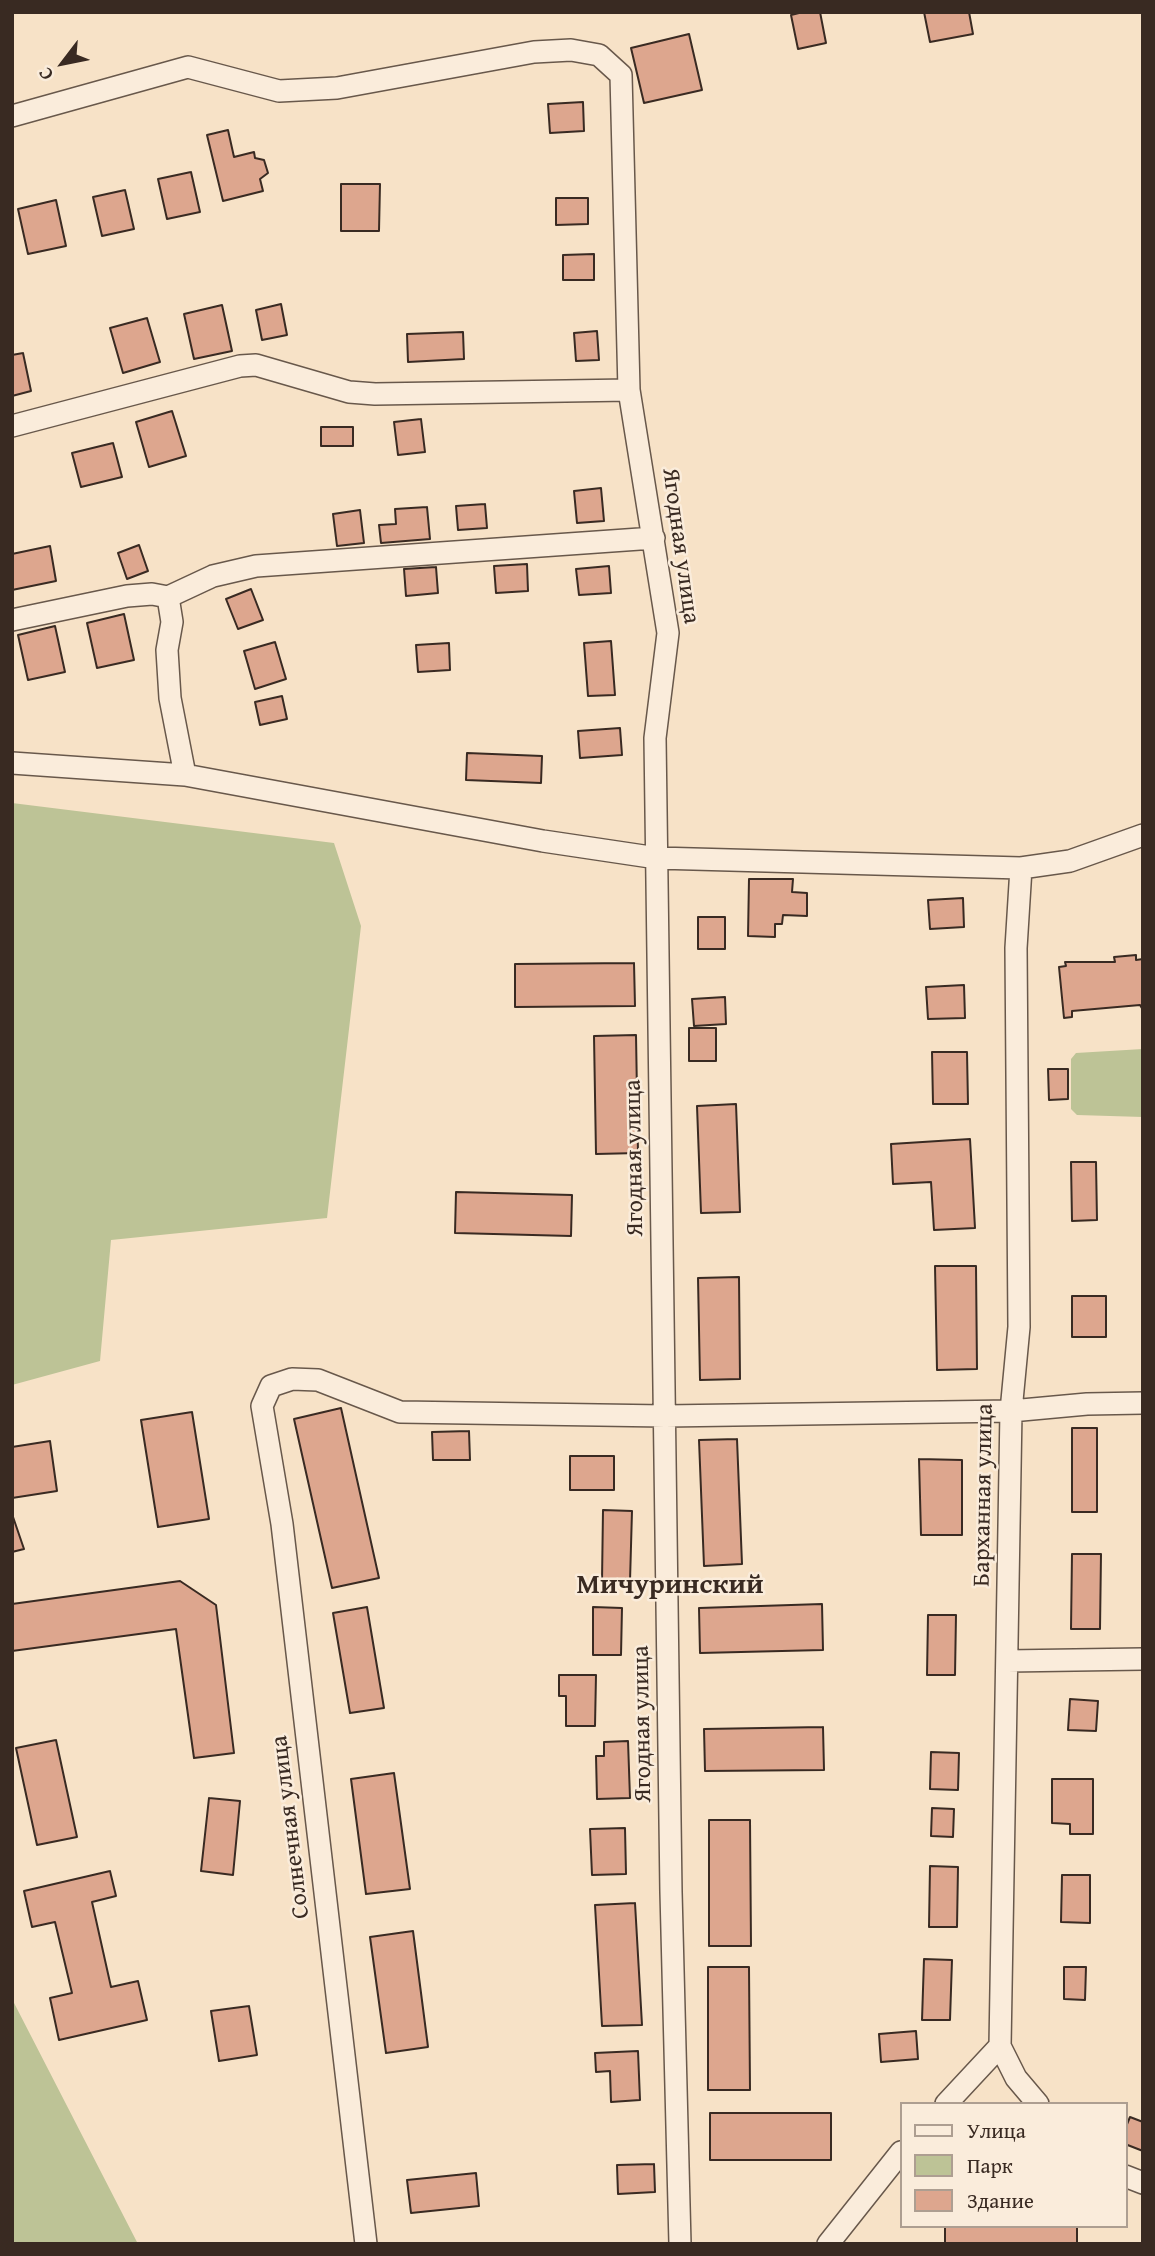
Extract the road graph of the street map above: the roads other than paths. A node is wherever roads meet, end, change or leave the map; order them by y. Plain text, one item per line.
1 (12, 116) edge
2 (629, 390) junction
3 (12, 426) edge
4 (654, 538) junction
5 (168, 597) junction
6 (12, 620) edge
7 (12, 763) edge
8 (185, 775) junction
9 (1143, 835) edge
10 (657, 858) junction
11 (1021, 868) junction
12 (1143, 1403) edge
13 (1011, 1411) junction
14 (666, 1416) junction
15 (1143, 1659) edge
16 (1007, 1661) junction
17 (1000, 2046) junction
18 (948, 2102) edge
19 (1036, 2102) edge
20 (898, 2159) edge
21 (366, 2244) edge
22 (680, 2244) edge
23 (828, 2244) edge

1 - 2 street, Ягодная улица
2 - 3 street
2 - 4 street, Ягодная улица
4 - 5 street
4 - 10 street, Ягодная улица
5 - 6 street
5 - 8 street
7 - 8 street
8 - 10 street
9 - 11 street
10 - 11 street
10 - 14 street, Ягодная улица
11 - 13 street, Барханная улица
12 - 13 street
13 - 14 street
13 - 16 street, Барханная улица
14 - 21 street, Солнечная улица
14 - 22 street, Ягодная улица
15 - 16 street
16 - 17 street, Барханная улица
17 - 18 street
17 - 19 street
20 - 23 street

